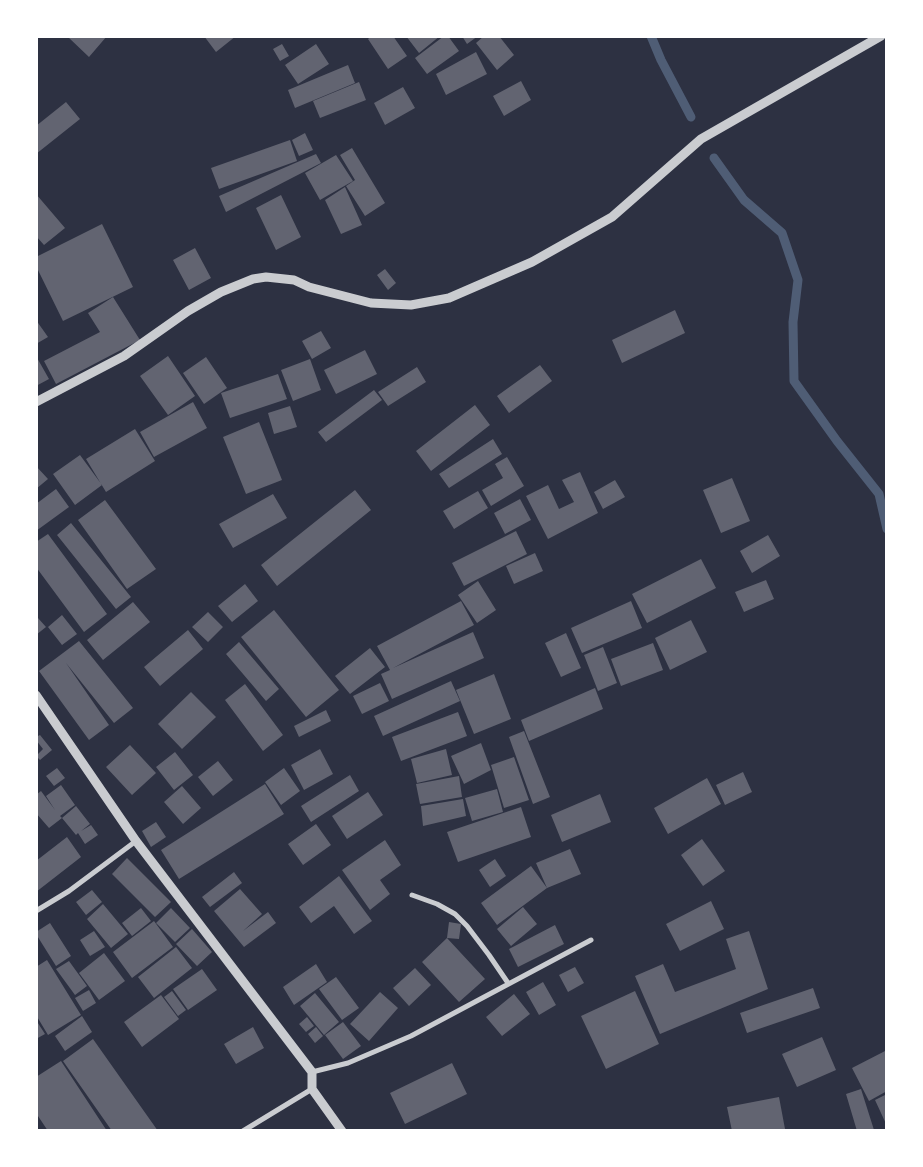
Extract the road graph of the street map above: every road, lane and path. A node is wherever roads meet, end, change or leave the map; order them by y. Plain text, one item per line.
1 (881, 36) edge
2 (36, 402) edge
3 (36, 695) edge
4 (136, 841) junction
5 (412, 895) dead end
6 (36, 911) edge
7 (590, 940) dead end
8 (508, 984) junction
9 (312, 1072) junction
10 (312, 1089) junction
11 (243, 1131) edge
12 (342, 1131) edge

1 - 2 street
3 - 4 street
4 - 6 street
4 - 9 street
5 - 8 street
7 - 8 street
8 - 9 street
9 - 10 street
10 - 11 street
10 - 12 street

